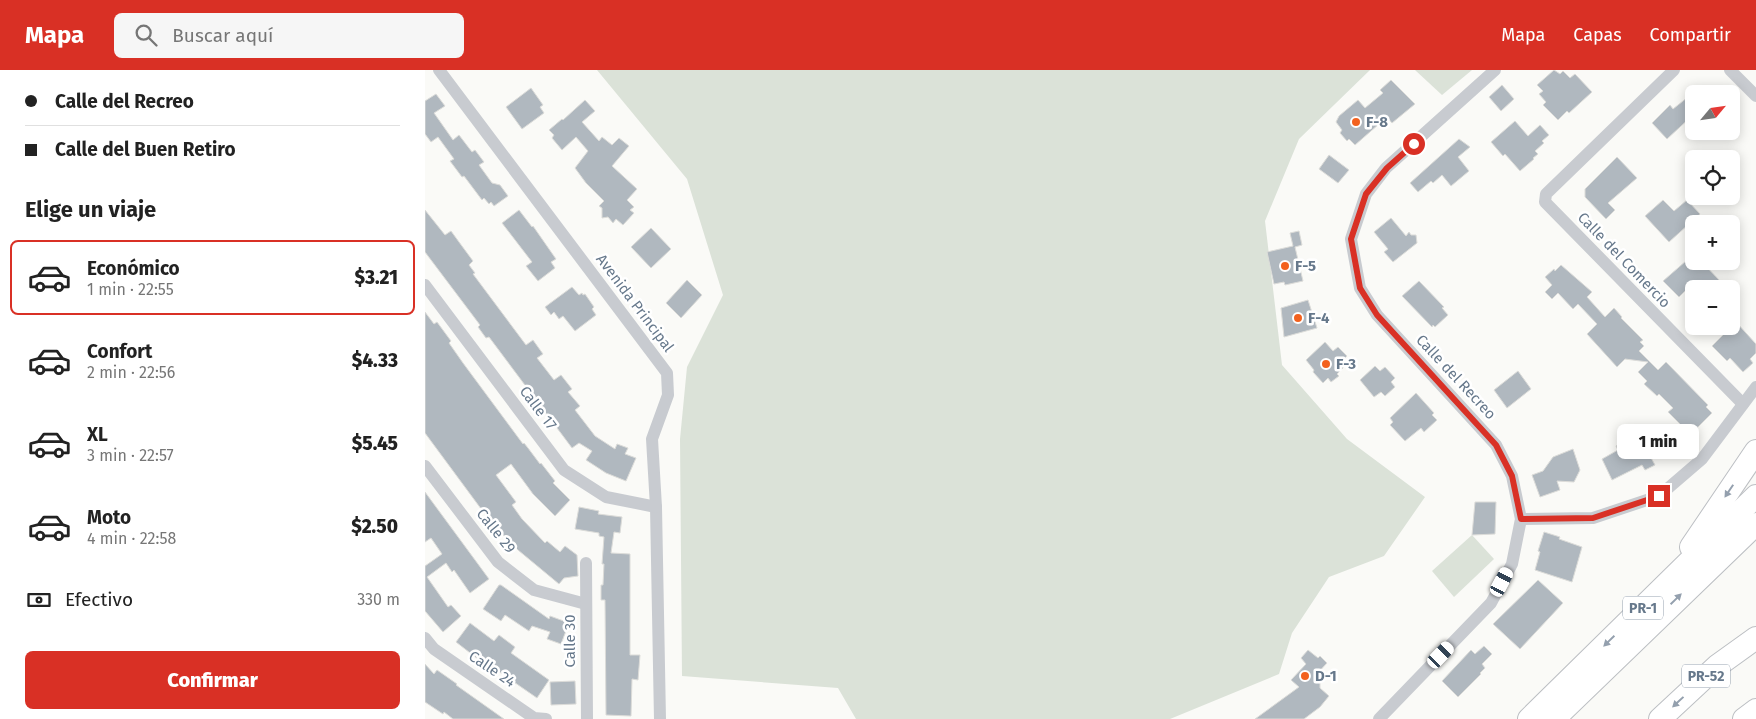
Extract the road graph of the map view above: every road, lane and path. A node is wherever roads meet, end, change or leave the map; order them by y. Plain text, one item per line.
1 (439, 70) edge
2 (1495, 70) edge
3 (1674, 70) edge
4 (1730, 70) edge
5 (1756, 96) edge
6 (425, 286) edge
7 (1756, 387) edge
8 (1743, 404) junction
9 (1756, 451) edge
10 (425, 466) edge
11 (1756, 496) edge
12 (656, 507) junction
13 (1521, 519) junction
14 (1756, 524) edge
15 (586, 563) dead end
16 (1667, 586) junction
17 (586, 604) junction
18 (425, 638) edge
19 (1756, 638) edge
20 (1756, 710) edge
21 (546, 719) edge
22 (587, 719) edge
23 (660, 719) edge
24 (1379, 719) edge
25 (1529, 719) edge
26 (1554, 719) edge
27 (1660, 719) edge
28 (1744, 719) edge

1 - 12 street, Avenida Principal
2 - 13 street, Calle del Recreo
3 - 8 street, Calle del Comercio
4 - 5 street
6 - 12 street, Calle 17
7 - 8 street
8 - 13 street
9 -> 16 highway
10 - 17 street, Calle 29
11 - 16 highway, PR-1
12 - 23 street, Avenida Principal
13 - 24 street, Calle del Recreo
26 -> 14 highway, PR-1
15 - 17 street, Calle 30
16 -> 25 highway, PR-1
17 - 22 street, Calle 30
18 - 21 street, Calle 24
19 -> 27 highway, PR-52
20 - 28 highway

